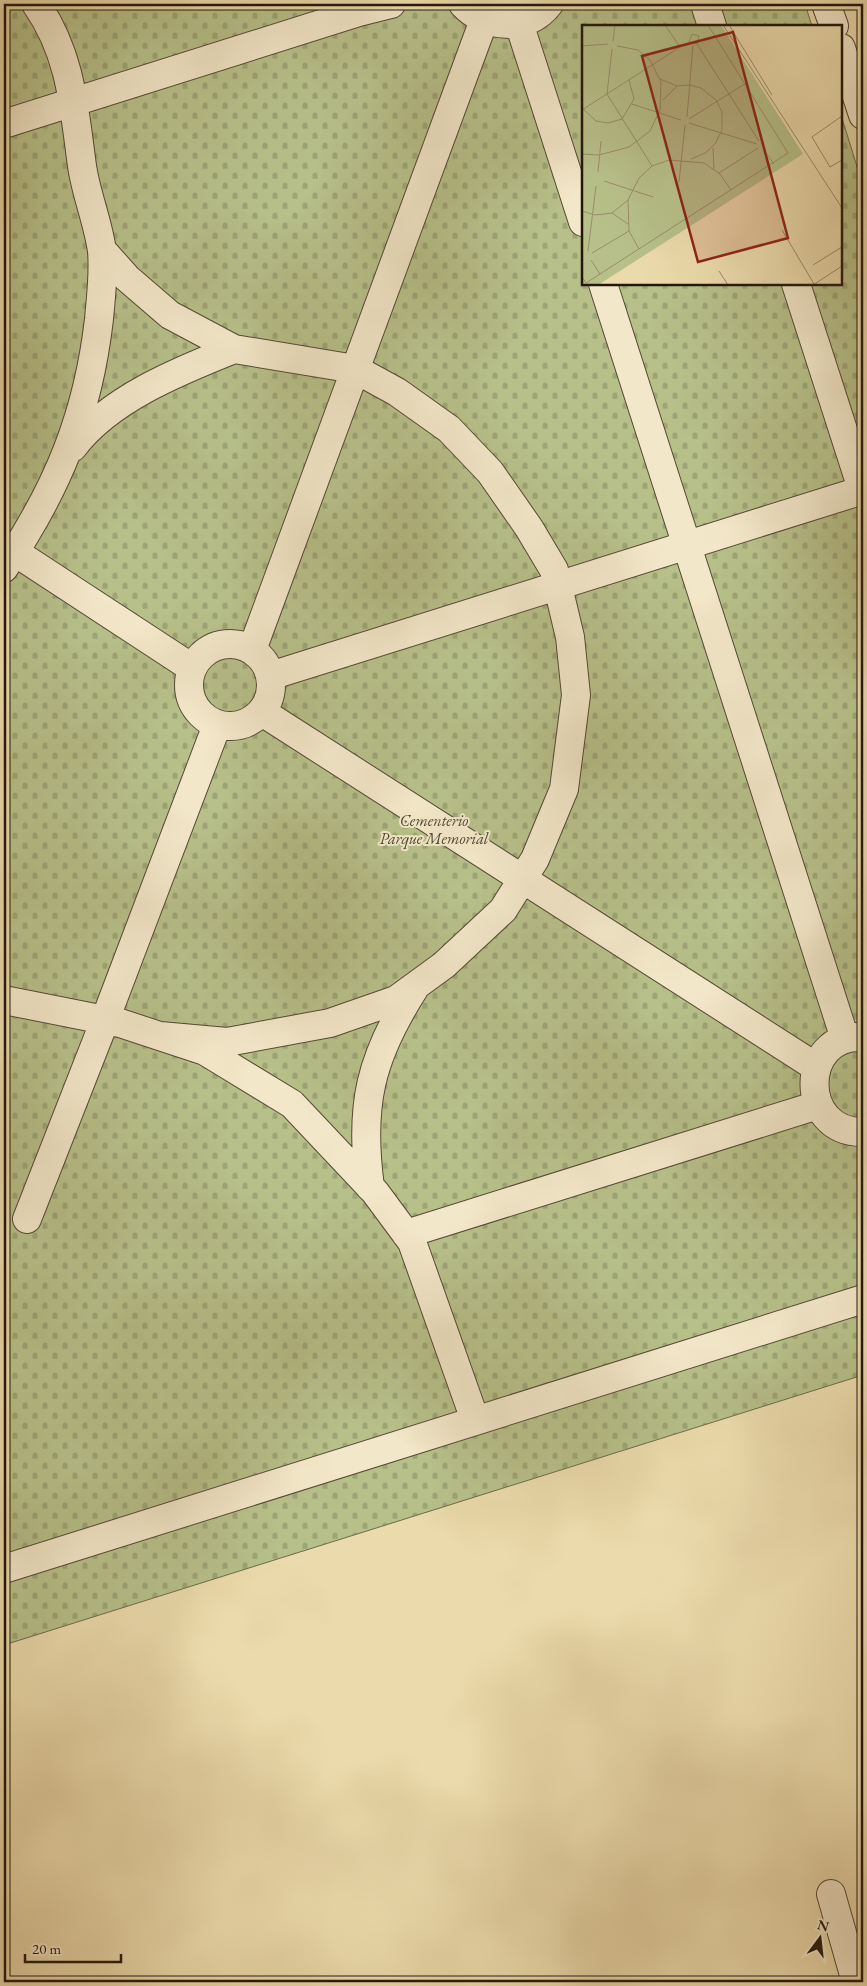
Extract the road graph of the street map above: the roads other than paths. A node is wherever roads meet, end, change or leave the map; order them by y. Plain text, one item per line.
1 (36, 4) edge
2 (391, 4) edge
3 (463, 4) edge
4 (549, 4) edge
5 (705, 4) edge
6 (826, 4) edge
7 (358, 8) edge
8 (484, 20) junction
9 (519, 23) junction
10 (712, 25) edge
11 (834, 25) edge
12 (842, 51) edge
13 (74, 102) junction
14 (863, 115) edge
15 (4, 124) edge
16 (582, 219) edge
17 (102, 250) junction
18 (603, 285) edge
19 (796, 285) edge
20 (234, 349) junction
21 (355, 369) junction
22 (64, 459) junction
23 (863, 491) edge
24 (687, 545) junction
25 (7, 555) edge
26 (558, 585) junction
27 (252, 650) junction
28 (192, 668) junction
29 (270, 676) junction
30 (262, 712) junction
31 (217, 725) junction
32 (522, 879) junction
33 (416, 985) junction
34 (4, 1000) edge
35 (105, 1020) junction
36 (160, 1036) junction
37 (854, 1038) edge
38 (816, 1067) junction
39 (818, 1105) junction
40 (863, 1132) edge
41 (370, 1187) junction
42 (27, 1219) dead end
43 (406, 1234) junction
44 (863, 1298) edge
45 (475, 1420) junction
46 (4, 1569) edge
47 (831, 1894) dead end
48 (856, 1982) edge

1 - 13 street
2 - 7 street
3 - 8 street
4 - 9 street
5 - 10 street
6 - 11 street
7 - 13 street
8 - 9 street
8 - 21 street
9 - 16 street
12 - 14 street
13 - 15 street
13 - 17 street
17 - 20 street
17 - 22 street
18 - 24 street
19 - 23 street
20 - 21 street
20 - 22 street
21 - 26 street
21 - 27 street
22 - 25 street
23 - 24 street
24 - 26 street
24 - 37 street
25 - 28 street
26 - 29 street
26 - 32 street
27 - 28 street
27 - 29 street
28 - 31 street
29 - 30 street
30 - 31 street
30 - 32 street
31 - 35 street
32 - 33 street
32 - 38 street
33 - 36 street
33 - 41 street
34 - 35 street
35 - 36 street
35 - 42 street
36 - 41 street
37 - 38 street
38 - 39 street
39 - 40 street
39 - 43 street
41 - 43 street
43 - 45 street
44 - 45 street
45 - 46 street
47 - 48 street

